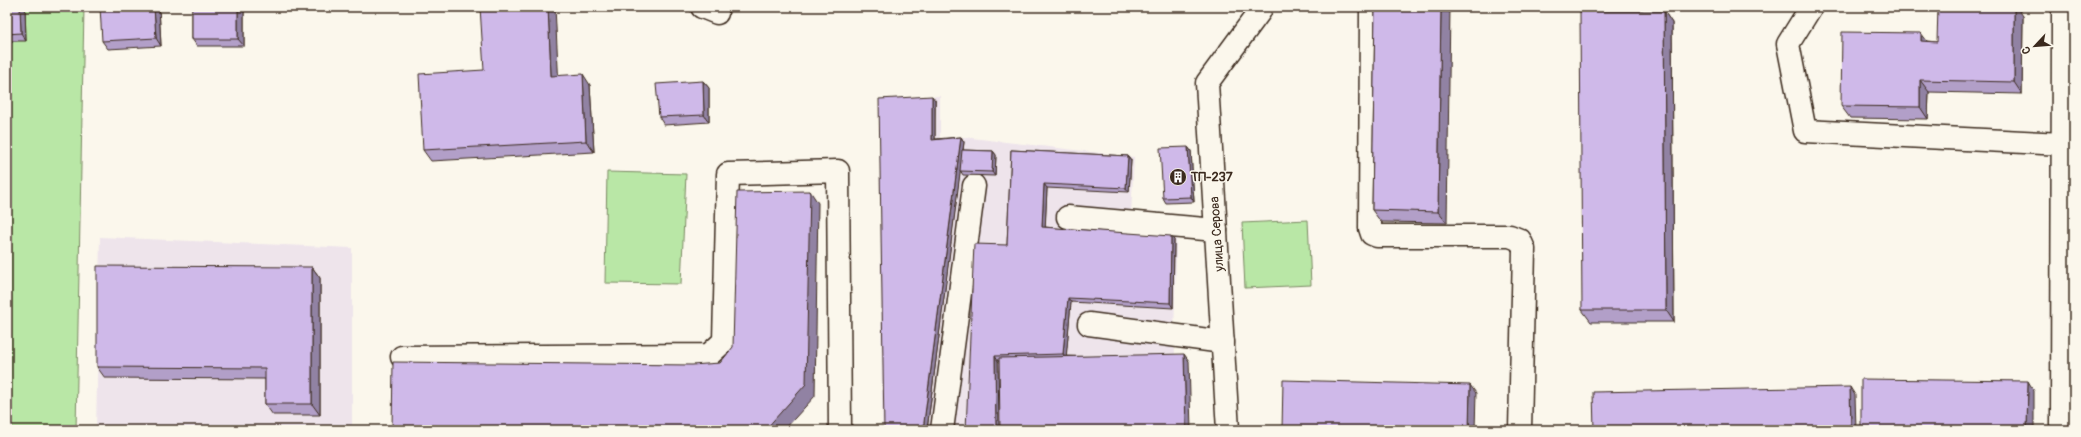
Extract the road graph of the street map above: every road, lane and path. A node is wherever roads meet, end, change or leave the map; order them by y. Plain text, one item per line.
1 (702, 7) edge
2 (717, 7) edge
3 (1260, 7) edge
4 (1371, 7) edge
5 (1811, 7) edge
6 (2064, 7) edge
7 (2063, 144) junction
8 (974, 186) dead end
9 (1068, 217) dead end
10 (1216, 230) junction
11 (2068, 281) edge
12 (1089, 324) dead end
13 (1223, 342) junction
14 (402, 357) dead end
15 (840, 430) edge
16 (942, 430) edge
17 (1228, 430) edge
18 (1520, 430) edge
19 (2062, 430) edge

1 - 2 street
3 - 10 street, улица Серова
4 - 18 street
5 - 7 street
6 - 7 street
7 - 11 street
8 - 16 street
9 - 10 street
10 - 13 street, улица Серова
11 - 19 street
12 - 13 street
13 - 17 street, улица Серова
14 - 15 street

